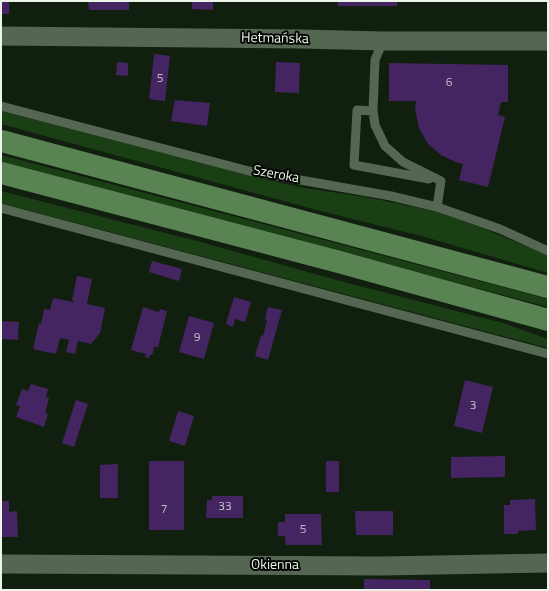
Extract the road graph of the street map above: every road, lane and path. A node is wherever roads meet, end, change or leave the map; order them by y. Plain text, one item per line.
1 (1, 36) edge
2 (383, 41) junction
3 (548, 41) edge
4 (1, 106) edge
5 (373, 111) junction
6 (1, 141) edge
7 (1, 173) edge
8 (440, 181) junction
9 (437, 207) junction
10 (1, 208) edge
11 (548, 251) edge
12 (548, 287) edge
13 (548, 320) edge
14 (548, 354) edge
15 (548, 563) edge
16 (1, 564) edge

1 - 2 street, Hetmańska
2 - 3 street, Hetmańska
2 - 5 lane
4 - 9 lane, Szeroka
5 - 8 lane
5 - 8 lane
6 - 12 main road
7 - 13 main road
8 - 9 lane
9 - 11 lane, Szeroka
10 - 14 lane
15 - 16 street, Okienna

